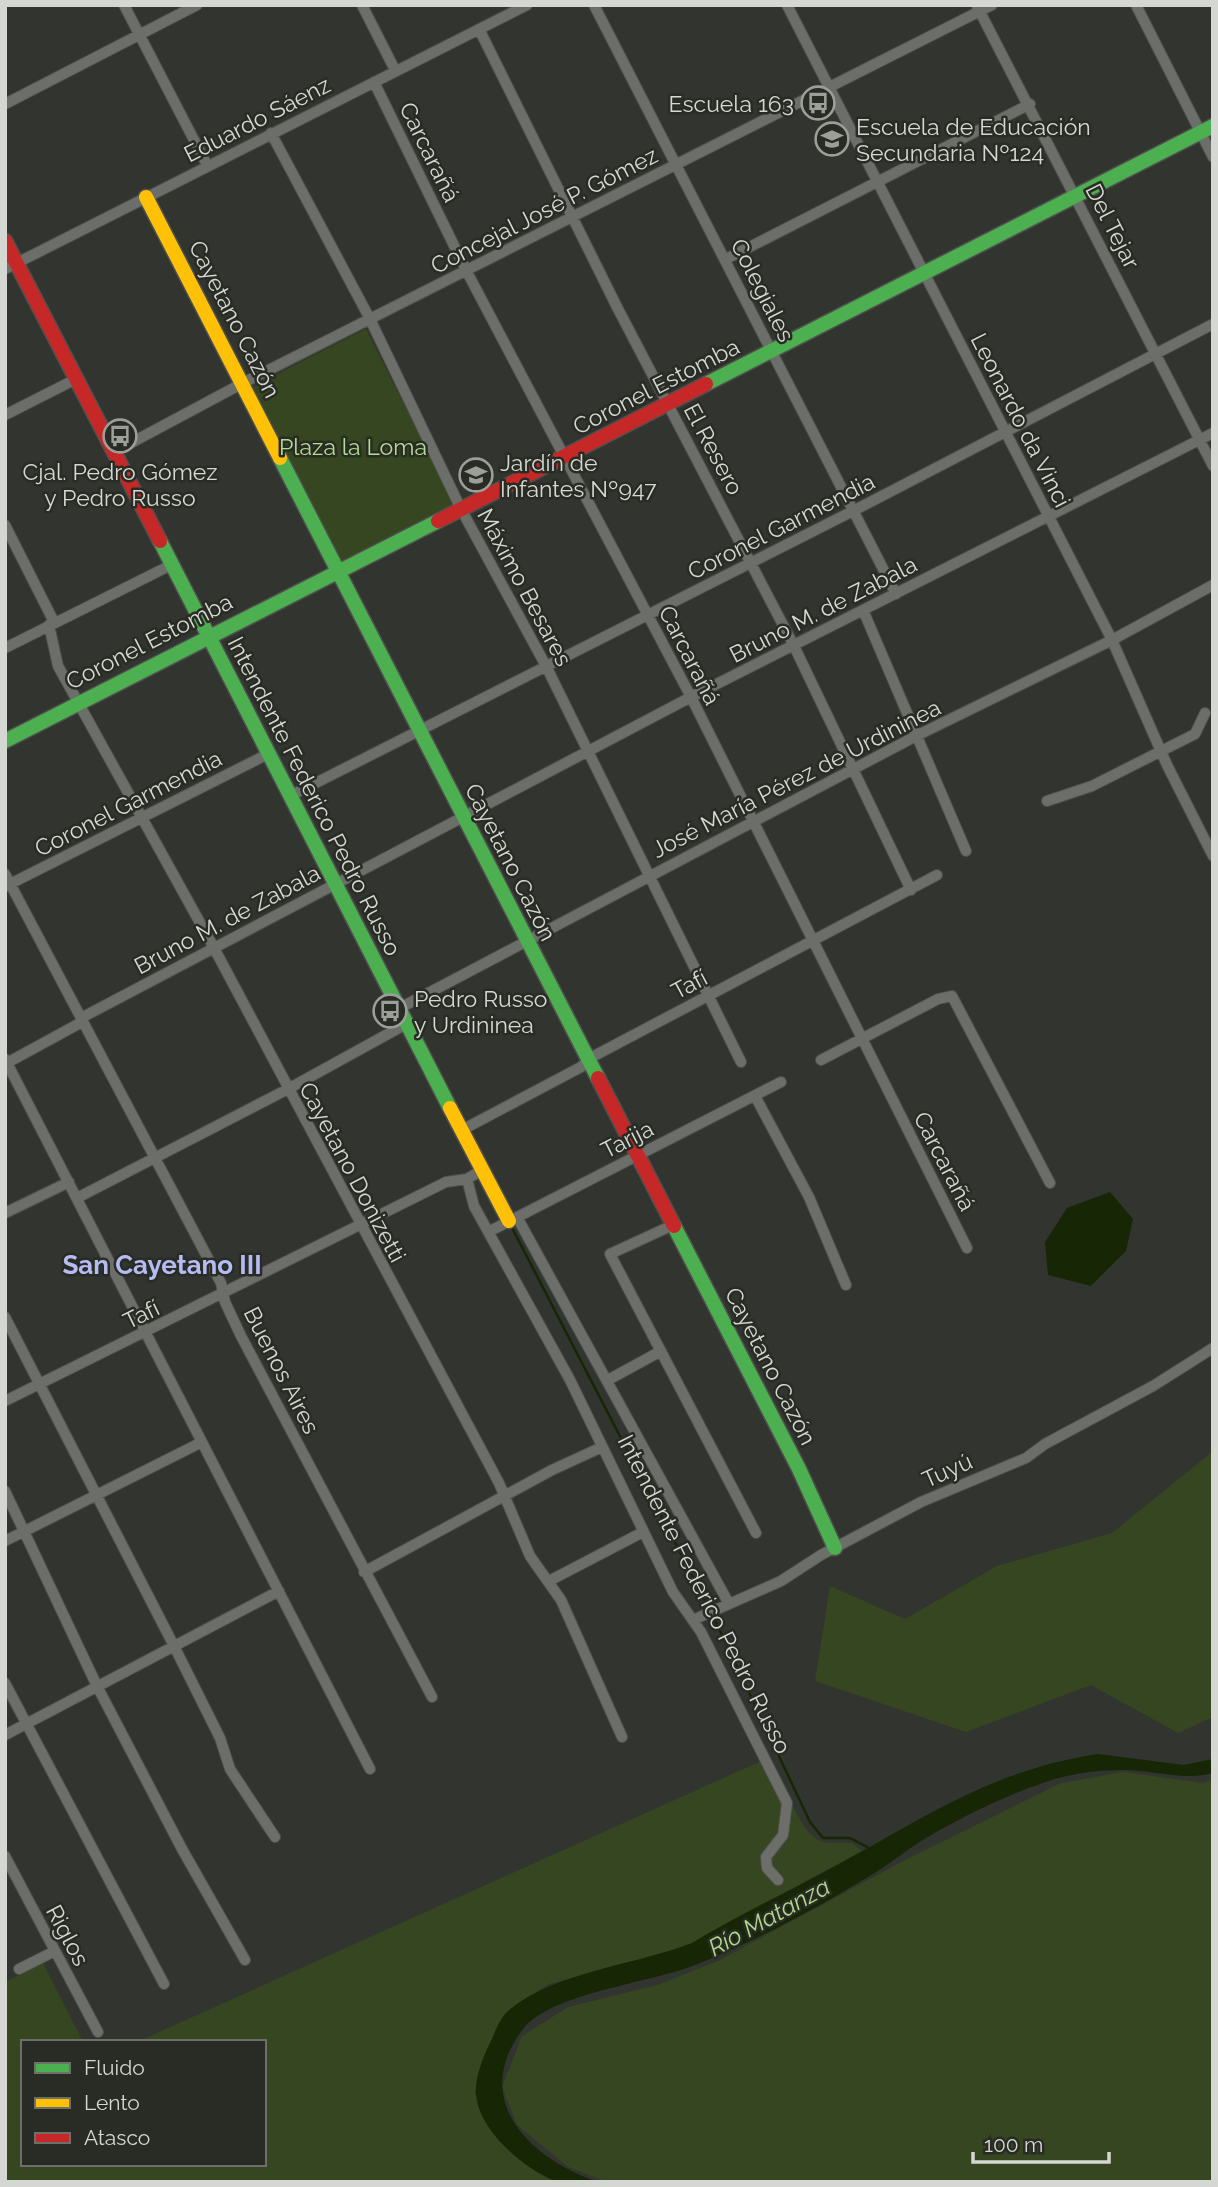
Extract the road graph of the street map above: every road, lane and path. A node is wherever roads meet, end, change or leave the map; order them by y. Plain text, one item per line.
1 (124, 5) edge
2 (197, 5) edge
3 (362, 5) edge
4 (527, 5) edge
5 (594, 5) edge
6 (787, 5) edge
7 (992, 5) edge
8 (1136, 5) edge
9 (978, 8) edge
10 (479, 29) junction
11 (139, 35) junction
12 (395, 70) junction
13 (374, 82) junction
14 (830, 88) junction
15 (5, 104) edge
16 (1030, 104) junction
17 (1207, 130) edge
18 (271, 133) junction
19 (1213, 157) edge
20 (677, 164) junction
21 (207, 165) junction
22 (876, 181) junction
23 (1077, 195) junction
24 (146, 197) junction
25 (572, 216) junction
26 (5, 241) edge
27 (726, 259) junction
28 (11, 266) edge
29 (466, 270) junction
30 (926, 273) junction
31 (370, 319) junction
32 (1213, 324) edge
33 (773, 352) junction
34 (1157, 354) junction
35 (76, 379) junction
36 (243, 383) junction
37 (669, 405) junction
38 (5, 415) edge
39 (1005, 431) junction
40 (1213, 433) edge
41 (1200, 439) junction
42 (114, 452) junction
43 (565, 457) junction
44 (1213, 466) edge
45 (461, 509) junction
46 (853, 511) junction
47 (1048, 516) junction
48 (5, 525) edge
49 (751, 563) junction
50 (171, 565) junction
51 (337, 573) junction
52 (1213, 585) edge
53 (897, 594) junction
54 (863, 610) junction
55 (648, 615) junction
56 (52, 624) junction
57 (209, 636) junction
58 (1112, 639) junction
59 (794, 646) junction
60 (5, 648) edge
61 (546, 666) junction
62 (691, 697) junction
63 (78, 703) junction
64 (1205, 713) dead end
65 (417, 730) junction
66 (918, 735) junction
67 (5, 741) edge
68 (1161, 751) junction
69 (587, 752) junction
70 (268, 754) junction
71 (853, 772) junction
72 (290, 796) junction
73 (1047, 802) dead end
74 (140, 817) junction
75 (461, 817) junction
76 (753, 822) junction
77 (965, 851) dead end
78 (1213, 856) edge
79 (937, 875) dead end
80 (649, 876) junction
81 (7, 882) edge
82 (332, 885) junction
83 (911, 890) junction
84 (526, 941) junction
85 (813, 941) junction
86 (214, 948) junction
87 (707, 996) junction
88 (398, 1009) junction
89 (82, 1020) junction
90 (406, 1024) junction
91 (862, 1038) junction
92 (821, 1060) dead end
93 (587, 1061) junction
94 (6, 1062) edge
95 (741, 1062) dead end
96 (781, 1082) dead end
97 (288, 1089) junction
98 (755, 1096) junction
99 (460, 1131) junction
100 (636, 1156) junction
101 (155, 1159) junction
102 (482, 1170) junction
103 (467, 1179) junction
104 (69, 1182) junction
105 (1049, 1184) dead end
106 (77, 1198) junction
107 (5, 1213) edge
108 (513, 1219) junction
109 (358, 1225) junction
110 (673, 1225) junction
111 (490, 1231) junction
112 (967, 1248) dead end
113 (846, 1285) dead end
114 (223, 1295) junction
115 (5, 1317) edge
116 (144, 1335) junction
117 (1213, 1348) edge
118 (661, 1352) junction
119 (608, 1380) junction
120 (40, 1383) junction
121 (5, 1401) edge
122 (202, 1442) junction
123 (603, 1447) junction
124 (5, 1491) edge
125 (97, 1493) junction
126 (505, 1496) junction
127 (25, 1532) junction
128 (643, 1532) junction
129 (756, 1532) dead end
130 (5, 1541) edge
131 (835, 1548) junction
132 (364, 1572) junction
133 (549, 1581) junction
134 (279, 1591) junction
135 (728, 1602) junction
136 (693, 1620) junction
137 (174, 1646) junction
138 (5, 1683) edge
139 (97, 1686) junction
140 (432, 1697) dead end
141 (26, 1724) junction
142 (5, 1735) edge
143 (622, 1737) dead end
144 (370, 1769) dead end
145 (275, 1837) dead end
146 (5, 1856) edge
147 (778, 1880) dead end
148 (55, 1951) junction
149 (245, 1960) dead end
150 (19, 1969) dead end
151 (164, 1984) dead end
152 (98, 2032) dead end

1 - 11 street
2 - 11 street
3 - 12 street
4 - 10 street, Eduardo Sáenz
5 - 20 street, Colegiales
6 - 14 street, Leonardo da Vinci
7 - 9 street, Concejal José P. Gómez
8 - 17 street
9 - 14 street, Concejal José P. Gómez
9 - 16 street, Del Tejar
10 - 12 street, Eduardo Sáenz
10 - 25 street, El Resero
11 - 15 street
11 - 21 street
12 - 13 street, Eduardo Sáenz
13 - 18 street, Eduardo Sáenz
13 - 29 street, Carcarañá
14 - 20 street, Concejal José P. Gómez
14 - 22 street, Leonardo da Vinci
16 - 22 street
16 - 23 street, Del Tejar
17 - 19 street
17 - 23 street, Coronel Estomba
18 - 21 street, Eduardo Sáenz
18 - 31 street, Máximo Besares
20 - 25 street, Concejal José P. Gómez
20 - 27 street, Colegiales
21 - 24 street, Eduardo Sáenz
22 - 27 street
22 - 30 street, Leonardo da Vinci
23 - 30 street, Coronel Estomba
23 - 34 street, Del Tejar
24 - 28 street, Eduardo Sáenz
24 - 36 street, Cayetano Cazón
25 - 29 street, Concejal José P. Gómez
25 - 37 street, El Resero
26 - 28 street, Intendente Federico Pedro Russo
27 - 33 street, Colegiales
28 - 35 street, Intendente Federico Pedro Russo
29 - 31 street, Concejal José P. Gómez
29 - 43 street, Carcarañá
30 - 33 street, Coronel Estomba
30 - 39 street, Leonardo da Vinci
31 - 36 street, Concejal José P. Gómez
31 - 45 street, Máximo Besares
32 - 34 street, Coronel Garmendia
33 - 37 street, Coronel Estomba
33 - 46 street, Colegiales
34 - 39 street, Coronel Garmendia
34 - 41 street, Del Tejar
35 - 38 street
35 - 42 street, Intendente Federico Pedro Russo
36 - 42 street, Concejal José P. Gómez
36 - 51 street, Cayetano Cazón
37 - 43 street, Coronel Estomba
37 - 49 street, El Resero
39 - 46 street, Coronel Garmendia
39 - 47 street, Leonardo da Vinci
40 - 41 street, Bruno M. de Zabala
41 - 44 street, Del Tejar
41 - 47 street, Bruno M. de Zabala
42 - 50 street, Intendente Federico Pedro Russo
43 - 45 street, Coronel Estomba
43 - 55 street, Carcarañá
45 - 51 street, Coronel Estomba
45 - 61 street, Máximo Besares
46 - 49 street, Coronel Garmendia
46 - 53 street, Colegiales
47 - 53 street, Bruno M. de Zabala
47 - 58 street, Leonardo da Vinci
48 - 56 street, Cayetano Donizetti
49 - 55 street, Coronel Garmendia
49 - 59 street, El Resero
50 - 56 street
50 - 57 street, Intendente Federico Pedro Russo
51 - 57 street, Coronel Estomba
51 - 65 street, Cayetano Cazón
52 - 58 street, José María Pérez de Urdininea
53 - 54 street, Bruno M. de Zabala
54 - 59 street, Bruno M. de Zabala
54 - 66 street
55 - 61 street, Coronel Garmendia
55 - 62 street, Carcarañá
56 - 60 street
56 - 63 street, Cayetano Donizetti
57 - 63 street, Coronel Estomba
57 - 70 street, Intendente Federico Pedro Russo
58 - 66 street, José María Pérez de Urdininea
58 - 68 street, Leonardo da Vinci
59 - 62 street, Bruno M. de Zabala
59 - 71 street, El Resero
61 - 65 street, Coronel Garmendia
61 - 69 street, Máximo Besares
62 - 69 street, Bruno M. de Zabala
62 - 76 street, Carcarañá
63 - 67 street, Coronel Estomba
63 - 74 street, Cayetano Donizetti
64 - 68 street
65 - 72 street, Coronel Garmendia
65 - 75 street, Cayetano Cazón
66 - 71 street, José María Pérez de Urdininea
66 - 77 street
68 - 73 street
68 - 78 street, Leonardo da Vinci
69 - 75 street, Bruno M. de Zabala
69 - 80 street, Máximo Besares
70 - 72 street, Intendente Federico Pedro Russo
70 - 74 street, Coronel Garmendia
71 - 76 street, José María Pérez de Urdininea
71 - 83 street, El Resero
72 - 82 street, Intendente Federico Pedro Russo
74 - 81 street, Coronel Garmendia
74 - 86 street, Cayetano Donizetti
75 - 82 street, Bruno M. de Zabala
75 - 84 street, Cayetano Cazón
76 - 80 street, José María Pérez de Urdininea
76 - 85 street, Carcarañá
79 - 83 street, Tafí
80 - 84 street, José María Pérez de Urdininea
80 - 87 street, Máximo Besares
81 - 89 street, Buenos Aires
82 - 86 street, Bruno M. de Zabala
82 - 88 street, Intendente Federico Pedro Russo
83 - 85 street, Tafí
84 - 88 street, José María Pérez de Urdininea
84 - 93 street, Cayetano Cazón
85 - 87 street, Tafí
85 - 91 street, Carcarañá
86 - 89 street, Bruno M. de Zabala
86 - 97 street, Cayetano Donizetti
87 - 93 street, Tafí
87 - 95 street, Máximo Besares
88 - 90 street, Intendente Federico Pedro Russo
89 - 94 street
89 - 101 street, Buenos Aires
90 - 97 street
90 - 99 street, Intendente Federico Pedro Russo
91 - 92 street
91 - 105 street
91 - 112 street, Carcarañá
93 - 99 street, Tafí
93 - 100 street, Cayetano Cazón
94 - 104 street
96 - 98 street, Tarija
97 - 101 street
97 - 109 street, Cayetano Donizetti
98 - 100 street, Tarija
98 - 113 street
99 - 102 street, Intendente Federico Pedro Russo
100 - 108 street, Tarija
100 - 110 street, Cayetano Cazón
101 - 106 street
101 - 114 street, Buenos Aires
102 - 103 street, Tafí
102 - 108 street, Intendente Federico Pedro Russo
103 - 109 street, Tafí
103 - 111 street, Intendente Federico Pedro Russo
104 - 106 street
104 - 107 street
106 - 116 street
108 - 111 street, Tarija
108 - 119 street
109 - 114 street, Tafí
109 - 126 street, Cayetano Donizetti
110 - 118 street
110 - 131 street, Cayetano Cazón
111 - 123 street, Intendente Federico Pedro Russo
114 - 116 street, Tafí
114 - 132 street, Buenos Aires
115 - 120 street
116 - 120 street, Tafí
116 - 122 street
117 - 131 street, Tuyú
118 - 119 street
118 - 129 street
119 - 135 street
120 - 121 street, Tafí
120 - 125 street
122 - 125 street
122 - 134 street
123 - 126 street
123 - 128 street, Intendente Federico Pedro Russo
124 - 127 street
125 - 127 street
125 - 137 street
126 - 132 street
126 - 133 street, Cayetano Donizetti
127 - 130 street
127 - 139 street
128 - 133 street
128 - 136 street, Intendente Federico Pedro Russo
131 - 135 street, Tuyú
132 - 140 street, Buenos Aires
133 - 143 street, Cayetano Donizetti
134 - 137 street
134 - 144 street
135 - 136 street, Tuyú
136 - 147 street, Intendente Federico Pedro Russo
137 - 139 street
137 - 145 street
138 - 141 street
139 - 141 street
139 - 149 street
141 - 142 street
141 - 151 street
146 - 148 street, Riglos
148 - 150 street
148 - 152 street, Riglos

